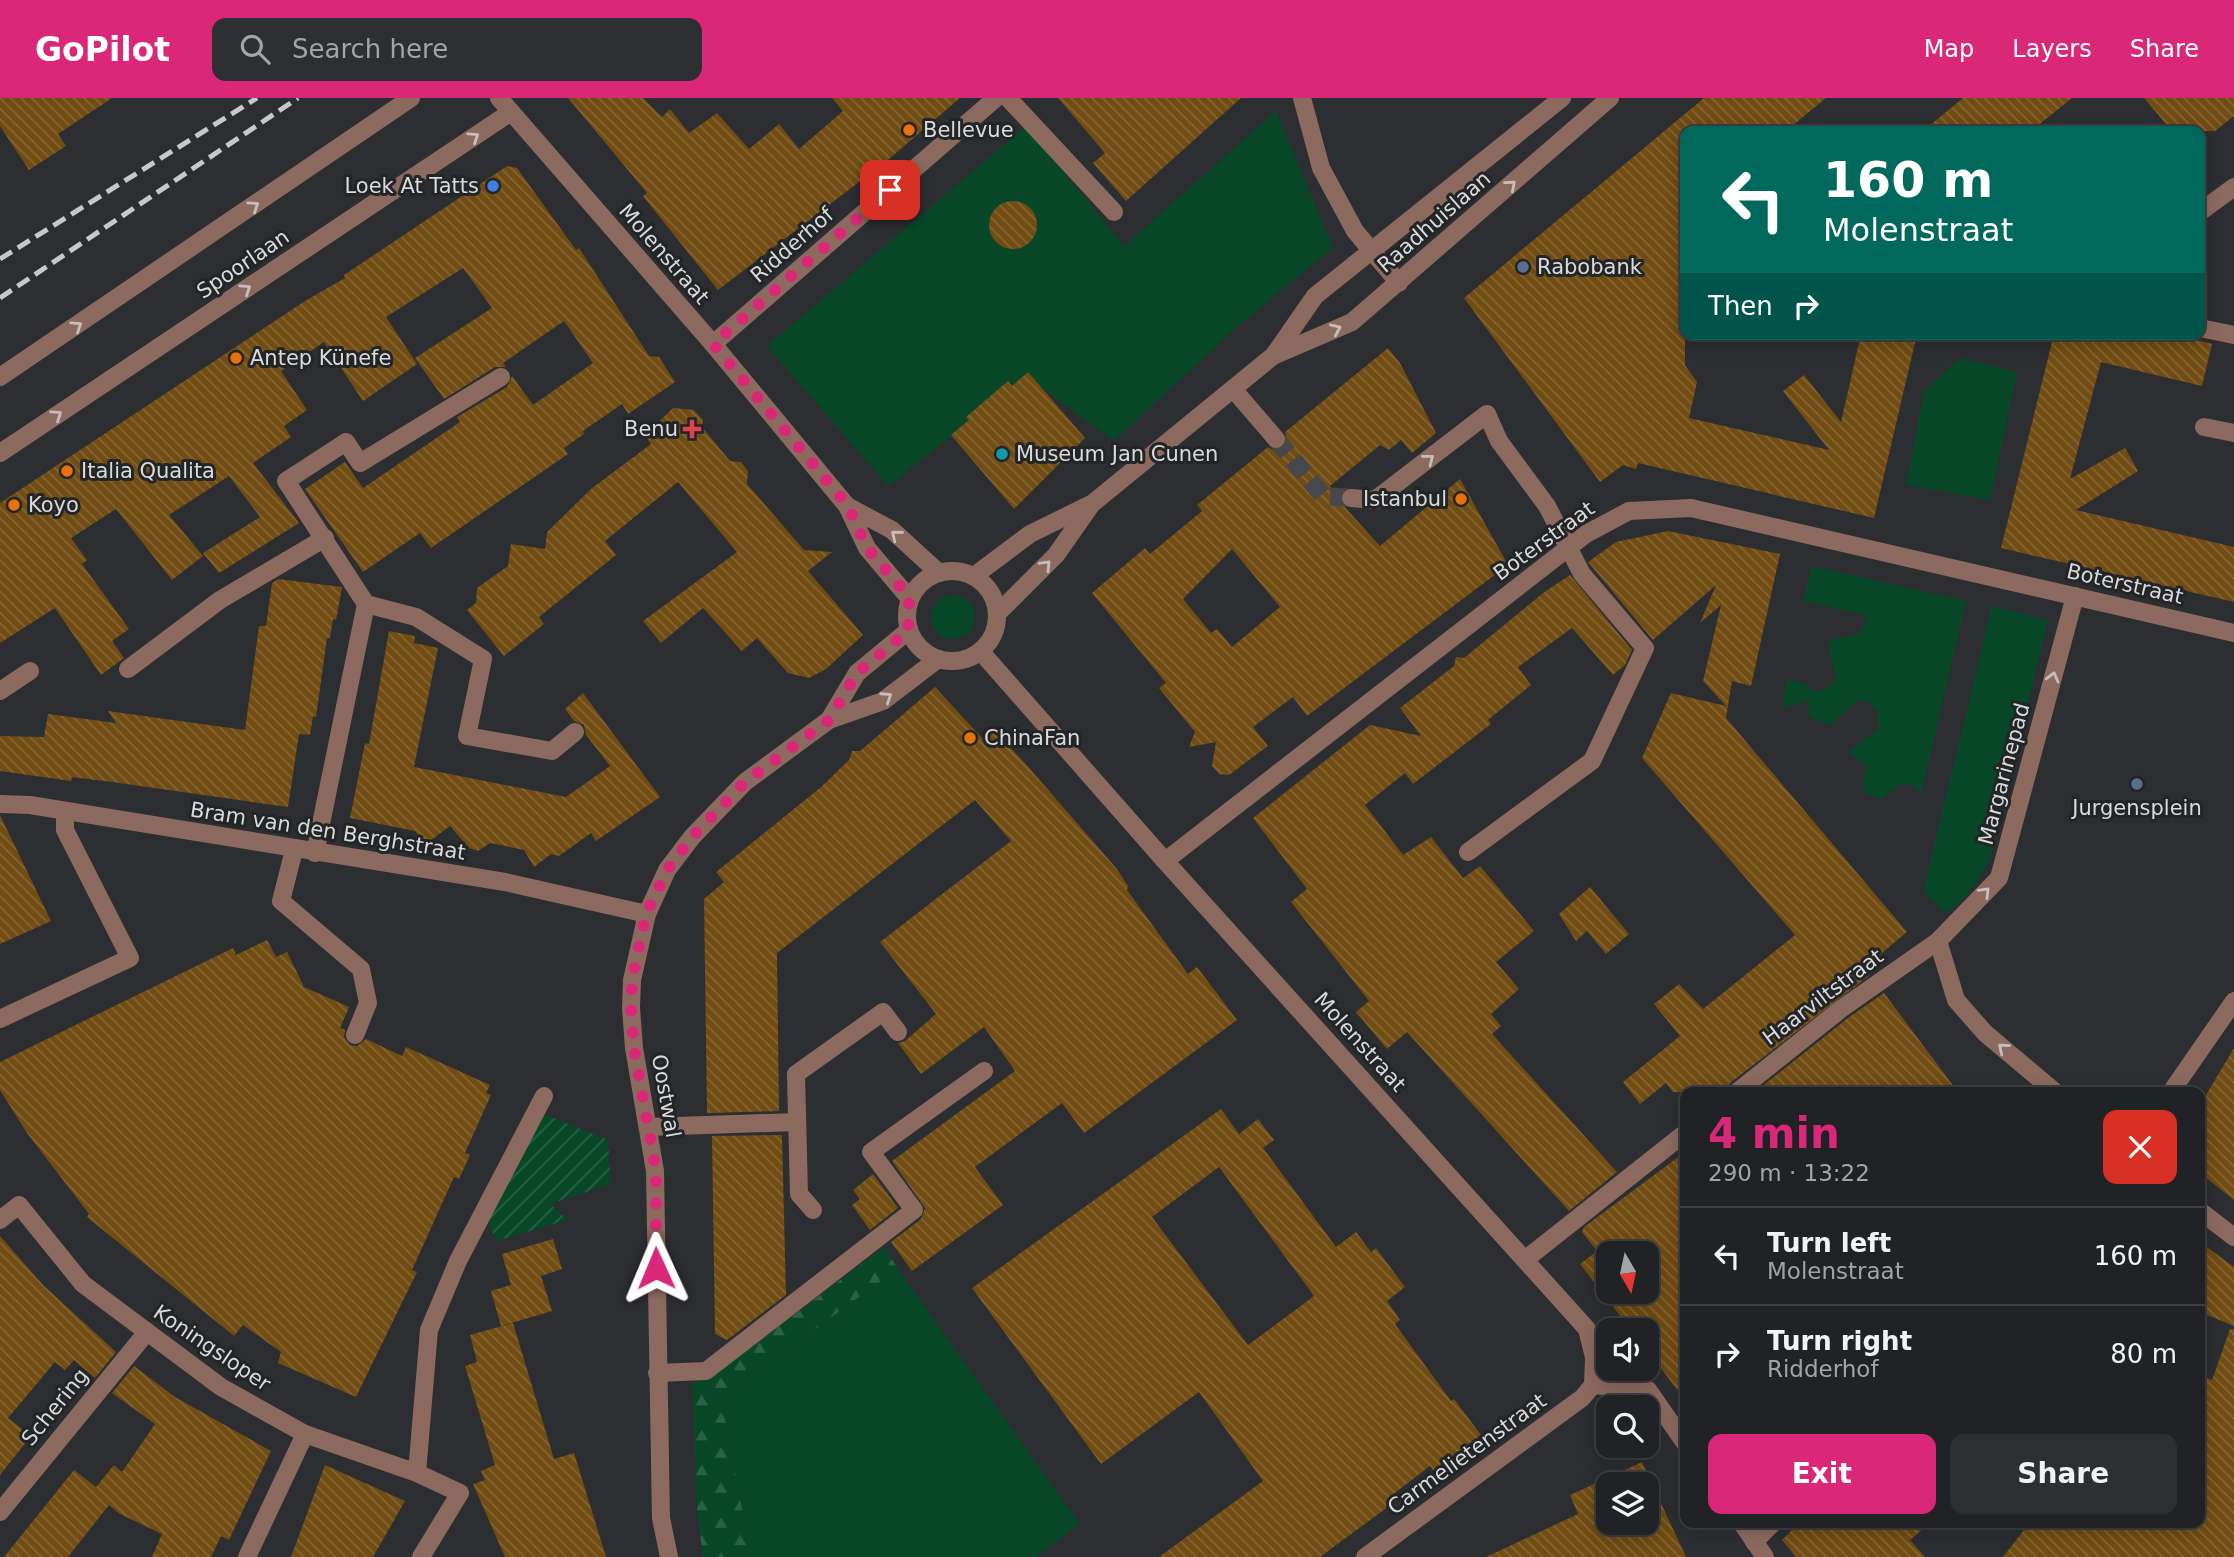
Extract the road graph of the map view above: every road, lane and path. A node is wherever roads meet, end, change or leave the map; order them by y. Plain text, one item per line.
1 (411, 98) edge
2 (499, 98) edge
3 (996, 98) edge
4 (1008, 98) edge
5 (1302, 98) edge
6 (1562, 98) edge
7 (1610, 98) edge
8 (512, 112) junction
9 (2234, 187) edge
10 (2205, 208) edge
11 (1114, 212) dead end
12 (1370, 251) junction
13 (1399, 283) junction
14 (2205, 329) edge
15 (2234, 335) edge
16 (713, 344) junction
17 (1273, 356) junction
18 (0, 377) edge
19 (501, 377) dead end
20 (1233, 389) junction
21 (2204, 427) dead end
22 (2234, 433) edge
23 (1276, 439) tunnel mouth
24 (0, 453) edge
25 (1351, 498) tunnel mouth
26 (1093, 503) junction
27 (848, 506) junction
28 (324, 538) junction
29 (1570, 548) junction
30 (939, 573) junction
31 (974, 576) junction
32 (2075, 596) junction
33 (910, 598) junction
34 (366, 604) junction
35 (998, 613) junction
36 (909, 630) junction
37 (2234, 633) edge
38 (982, 653) junction
39 (937, 659) junction
40 (128, 669) dead end
41 (30, 671) dead end
42 (0, 691) edge
43 (829, 720) junction
44 (575, 732) dead end
45 (0, 804) edge
46 (65, 811) junction
47 (294, 850) junction
48 (1468, 852) dead end
49 (315, 853) junction
50 (1165, 862) junction
51 (646, 914) junction
52 (1938, 941) junction
53 (2234, 1001) edge
54 (0, 1019) edge
55 (898, 1032) dead end
56 (355, 1035) dead end
57 (984, 1071) dead end
58 (1743, 1087) edge
59 (2049, 1087) edge
60 (2174, 1087) edge
61 (544, 1096) dead end
62 (797, 1122) junction
63 (648, 1127) junction
64 (1680, 1137) edge
65 (813, 1210) dead end
66 (0, 1220) edge
67 (2205, 1220) edge
68 (2234, 1237) edge
69 (1526, 1259) junction
70 (147, 1332) junction
71 (657, 1373) junction
72 (1593, 1385) junction
73 (305, 1434) junction
74 (1680, 1436) edge
75 (417, 1473) junction
76 (0, 1512) edge
77 (1745, 1528) edge
78 (1771, 1528) edge
79 (1759, 1550) edge
80 (247, 1557) edge
81 (421, 1557) edge
82 (669, 1557) edge
83 (1365, 1557) edge

18 -> 1 street, Spoorlaan
2 - 8 street, Molenstraat
3 - 16 street, Ridderhof
4 - 11 street
5 - 12 street
6 - 12 street, Raadhuislaan
13 -> 7 street, Raadhuislaan
8 - 16 street, Molenstraat
24 -> 8 street, Spoorlaan
9 - 10 street
12 - 13 street
12 - 17 street, Raadhuislaan
17 -> 13 street, Raadhuislaan
14 - 15 street
16 - 27 street, Molenstraat
17 - 20 street, Raadhuislaan
19 - 28 street
20 - 23 street
20 - 26 street, Raadhuislaan
21 - 22 street
25 -> 29 street
26 - 31 street, Raadhuislaan
35 -> 26 street, Raadhuislaan
30 -> 27 street, Molenstraat
27 - 33 street, Molenstraat
28 - 34 street
28 - 40 street
29 - 32 street, Boterstraat
29 - 48 street
29 - 50 street, Boterstraat
30 - 31 street
30 - 33 street
31 - 35 street
32 - 37 street, Boterstraat
52 -> 32 street, Margarinepad
33 - 36 street
34 - 44 street
34 - 49 street
35 - 38 street
36 - 39 street
36 - 43 street, Oostwal
38 - 39 street
38 - 50 street, Molenstraat
43 -> 39 street, Oostwal
41 - 42 street
43 - 51 street, Oostwal
45 - 46 street, Bram van den Berghstraat
46 - 47 street, Bram van den Berghstraat
46 - 54 street
47 - 49 street, Bram van den Berghstraat
47 - 56 street
49 - 51 street, Bram van den Berghstraat
50 - 69 street, Molenstraat
51 - 63 street, Oostwal
52 - 58 street, Haarviltstraat
59 -> 52 street
53 - 60 street
55 - 62 street
57 - 71 street
61 - 75 street
62 - 63 street
62 - 65 street
63 - 71 street, Oostwal
64 - 69 street
66 - 70 street, Koningsloper
67 - 68 street
69 - 72 street, Molenstraat
70 - 73 street, Koningsloper
70 - 76 street, Schering
71 - 82 street, Oostwal
72 - 74 street
72 - 83 street, Carmelietenstraat
73 - 75 street, Koningsloper
73 - 80 street
75 - 81 street, Koningsloper
77 - 79 street
78 - 79 street

